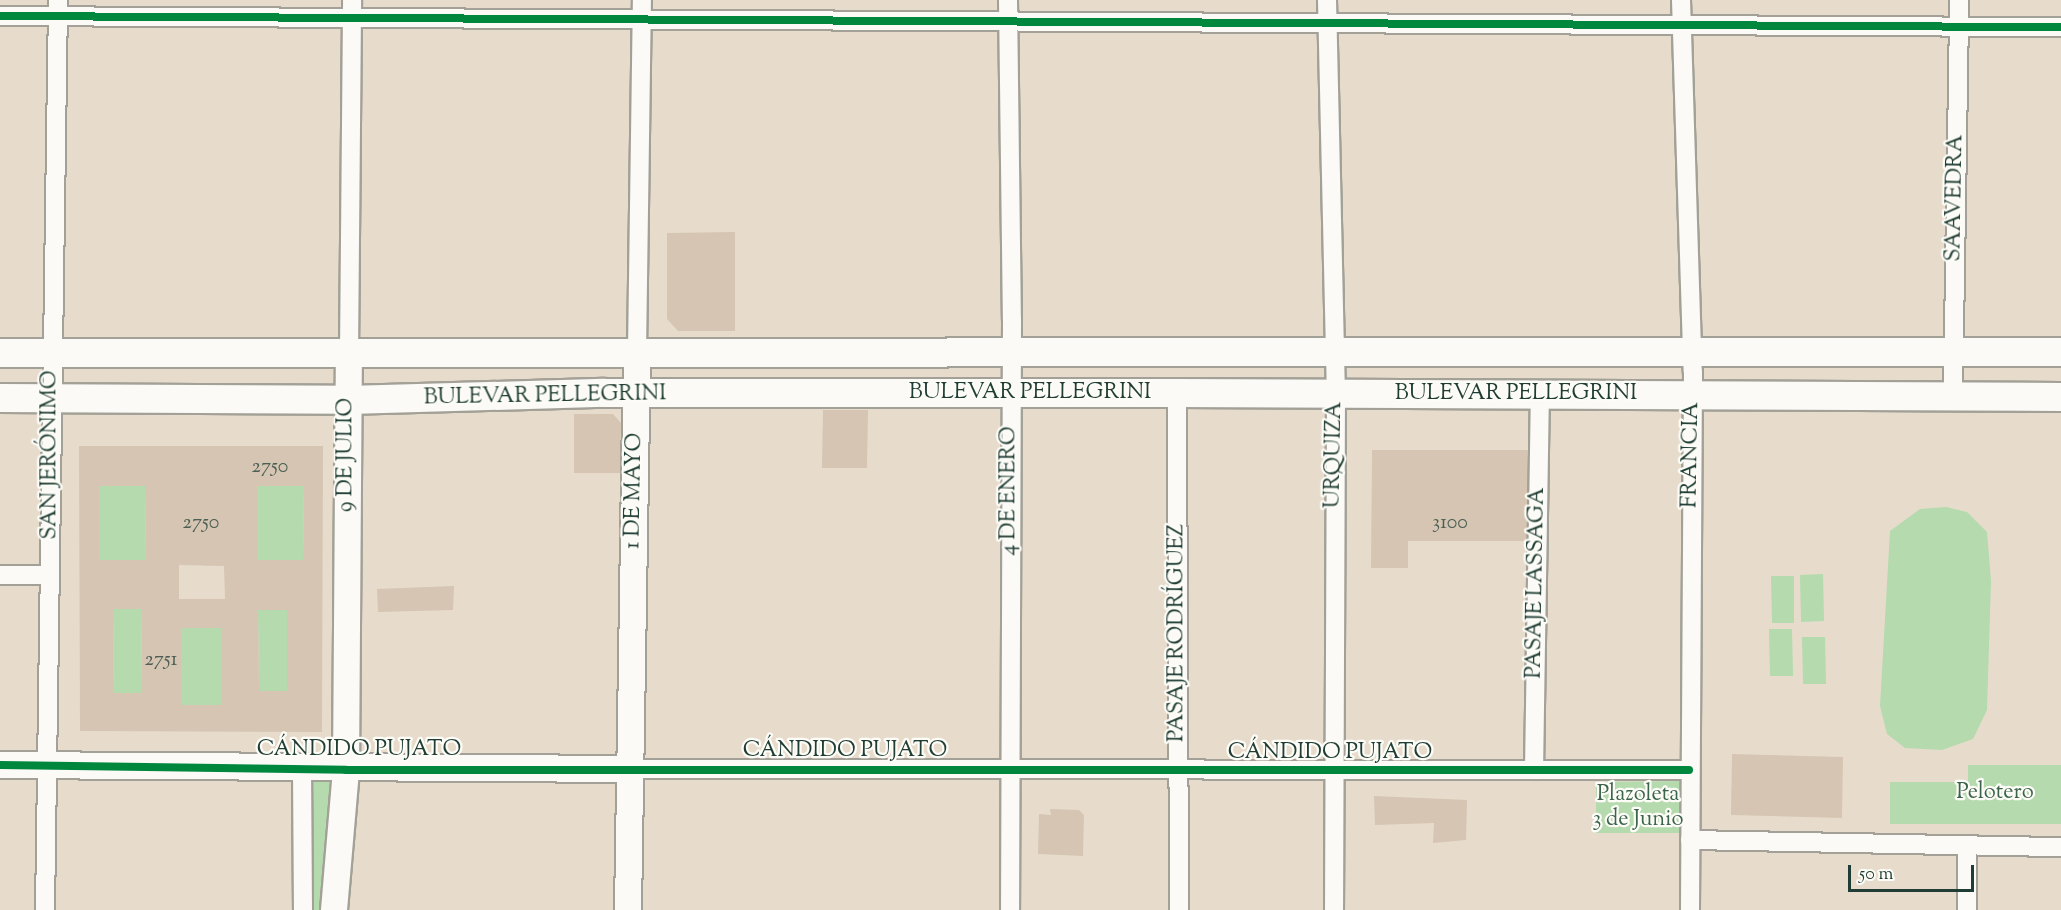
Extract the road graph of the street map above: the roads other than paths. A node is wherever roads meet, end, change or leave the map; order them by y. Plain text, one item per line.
1 (1008, 0) edge
2 (1327, 0) edge
3 (1681, 0) edge
4 (1959, 0) edge
5 (58, 8) edge
6 (352, 8) edge
7 (642, 9) edge
8 (0, 16) edge
9 (1008, 20) junction
10 (1328, 24) junction
11 (1681, 24) junction
12 (1959, 26) junction
13 (2061, 27) edge
14 (0, 352) edge
15 (52, 352) junction
16 (637, 352) junction
17 (1335, 352) junction
18 (2061, 352) edge
19 (1692, 353) junction
20 (1954, 353) junction
21 (349, 354) junction
22 (1012, 355) junction
23 (1010, 393) junction
24 (1177, 393) junction
25 (638, 395) junction
26 (1336, 395) junction
27 (1693, 395) junction
28 (1540, 397) junction
29 (1953, 397) junction
30 (2061, 397) edge
31 (0, 398) edge
32 (51, 398) junction
33 (348, 400) junction
34 (0, 575) edge
35 (50, 575) junction
36 (0, 765) edge
37 (47, 765) junction
38 (302, 768) junction
39 (629, 769) junction
40 (346, 770) junction
41 (1534, 770) junction
42 (1689, 770) junction
43 (1010, 771) junction
44 (1179, 771) junction
45 (1333, 773) junction
46 (1690, 840) junction
47 (1967, 846) junction
48 (2061, 847) edge
49 (45, 910) edge
50 (303, 910) edge
51 (334, 910) edge
52 (628, 910) edge
53 (1010, 910) edge
54 (1179, 910) edge
55 (1334, 910) edge
56 (1690, 910) edge
57 (1967, 910) edge

1 - 9 street, 4 DE ENERO
2 - 10 street, URQUIZA
3 - 11 street, FRANCIA
4 - 12 street, SAAVEDRA
5 - 6 street
5 - 8 street
5 - 15 street, SAN JERÓNIMO
6 - 7 street
6 - 21 street, 9 DE JULIO
7 - 9 street
7 - 16 street, 1 DE MAYO
9 - 10 street
9 - 22 street, 4 DE ENERO
10 - 11 street
10 - 17 street, URQUIZA
11 - 12 street
11 - 19 street, FRANCIA
12 - 13 street
12 - 20 street, SAAVEDRA
14 - 15 main road, BULEVAR PELLEGRINI
15 - 21 main road, BULEVAR PELLEGRINI
15 - 32 street, SAN JERÓNIMO
16 - 21 main road, BULEVAR PELLEGRINI
16 - 22 main road, BULEVAR PELLEGRINI
16 - 25 main road, 1 DE MAYO
17 - 19 main road, BULEVAR PELLEGRINI
17 - 22 main road, BULEVAR PELLEGRINI
17 - 26 street, URQUIZA
18 - 20 main road, BULEVAR PELLEGRINI
19 - 20 main road, BULEVAR PELLEGRINI
19 - 27 street, FRANCIA
20 - 29 street, SAAVEDRA
21 - 33 main road, 9 DE JULIO
22 - 23 street, 4 DE ENERO
23 - 24 main road, BULEVAR PELLEGRINI
23 - 25 main road, BULEVAR PELLEGRINI
23 - 43 street, 4 DE ENERO
24 - 26 main road, BULEVAR PELLEGRINI
24 - 44 street, PASAJE RODRÍGUEZ
25 - 33 main road, BULEVAR PELLEGRINI
25 - 39 main road, 1 DE MAYO
26 - 28 main road, BULEVAR PELLEGRINI
26 - 45 street, URQUIZA
27 - 28 main road, BULEVAR PELLEGRINI
27 - 29 main road, BULEVAR PELLEGRINI
27 - 42 street, FRANCIA
28 - 41 street, PASAJE LASSAGA
29 - 30 main road, BULEVAR PELLEGRINI
31 - 32 main road, BULEVAR PELLEGRINI
32 - 33 main road, BULEVAR PELLEGRINI
32 - 35 street, SAN JERÓNIMO
33 - 40 main road, 9 DE JULIO
34 - 35 street
35 - 37 street, SAN JERÓNIMO
36 - 37 main road, CÁNDIDO PUJATO
37 - 38 main road, CÁNDIDO PUJATO
37 - 49 street, SAN JERÓNIMO
38 - 40 main road, CÁNDIDO PUJATO
38 - 50 street
39 - 40 main road, CÁNDIDO PUJATO
39 - 43 street, CÁNDIDO PUJATO
39 - 52 main road, 1 DE MAYO
40 - 51 main road, 9 DE JULIO
41 - 42 street, CÁNDIDO PUJATO
41 - 45 street, CÁNDIDO PUJATO
42 - 46 street, FRANCIA
43 - 44 street, CÁNDIDO PUJATO
43 - 53 street, 4 DE ENERO
44 - 45 street, CÁNDIDO PUJATO
44 - 54 street, PASAJE RODRÍGUEZ
45 - 55 street, URQUIZA
46 - 47 street
46 - 56 street, FRANCIA
47 - 48 street
47 - 57 street

